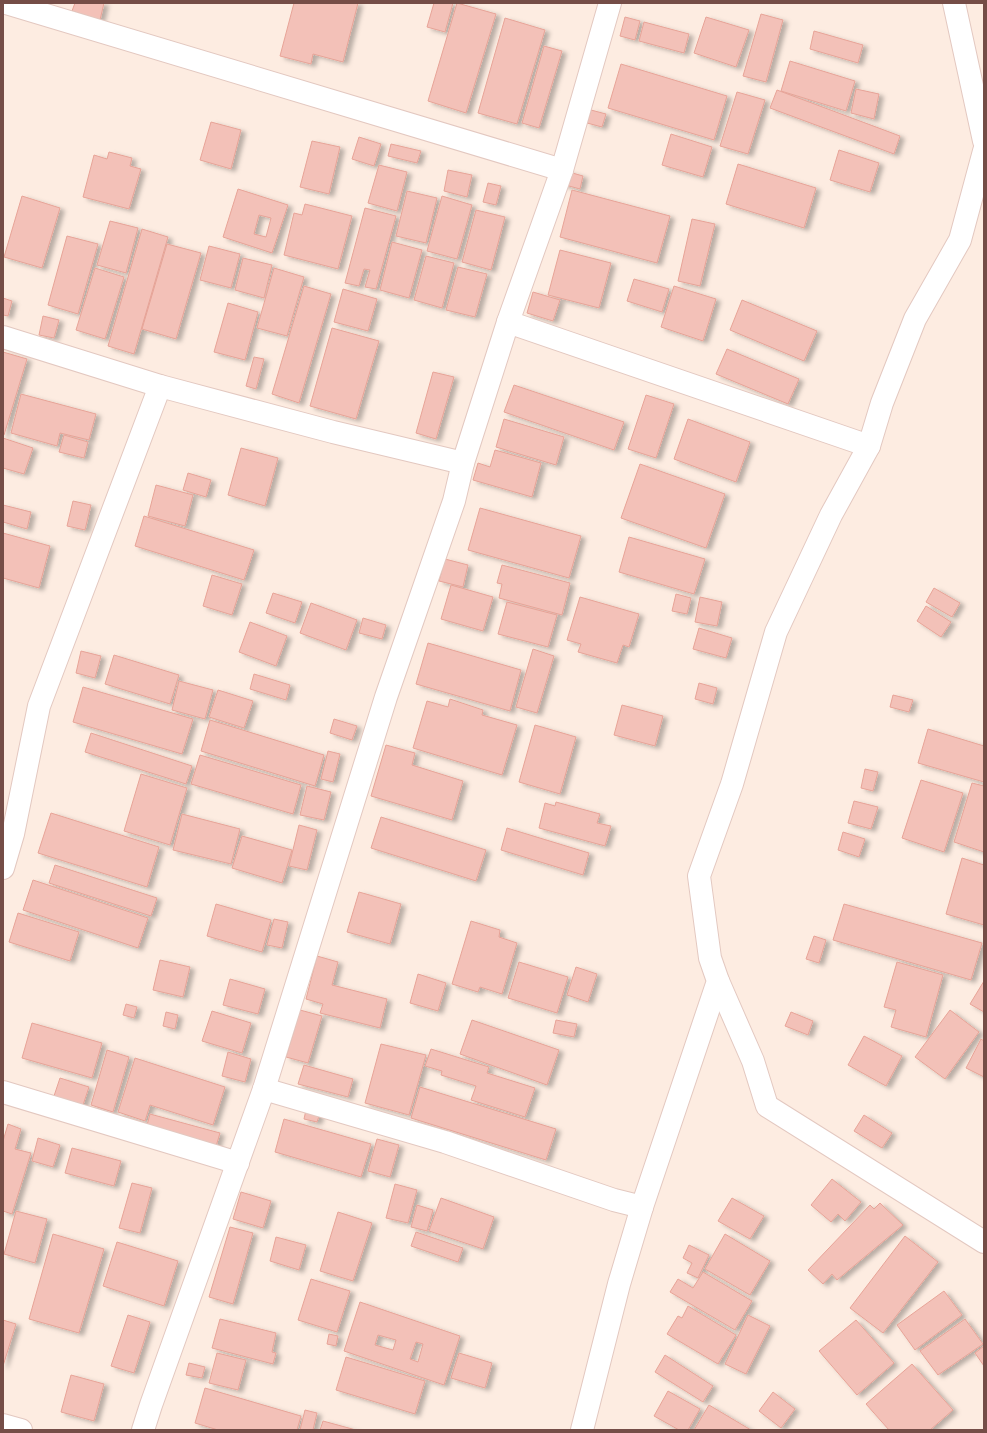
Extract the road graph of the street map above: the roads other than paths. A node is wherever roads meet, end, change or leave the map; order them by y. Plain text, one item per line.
1 (6, 3) edge
2 (610, 3) edge
3 (954, 3) edge
4 (984, 141) edge
5 (984, 151) edge
6 (562, 170) junction
7 (508, 322) junction
8 (3, 337) edge
9 (160, 386) junction
10 (869, 446) junction
11 (463, 463) junction
12 (3, 868) edge
13 (718, 981) junction
14 (264, 1089) junction
15 (3, 1092) edge
16 (238, 1163) junction
17 (642, 1207) junction
18 (984, 1242) edge
19 (3, 1425) edge
20 (21, 1430) edge
21 (143, 1430) edge
22 (582, 1430) edge

1 - 6 street
2 - 6 street
3 - 4 street
5 - 10 street
6 - 7 street
7 - 10 street
7 - 11 street
8 - 9 street
9 - 11 street
9 - 12 street
10 - 13 street
11 - 14 street
13 - 17 street
13 - 18 street
14 - 16 street
14 - 17 street
15 - 16 street
16 - 21 street
17 - 22 street
19 - 20 street

